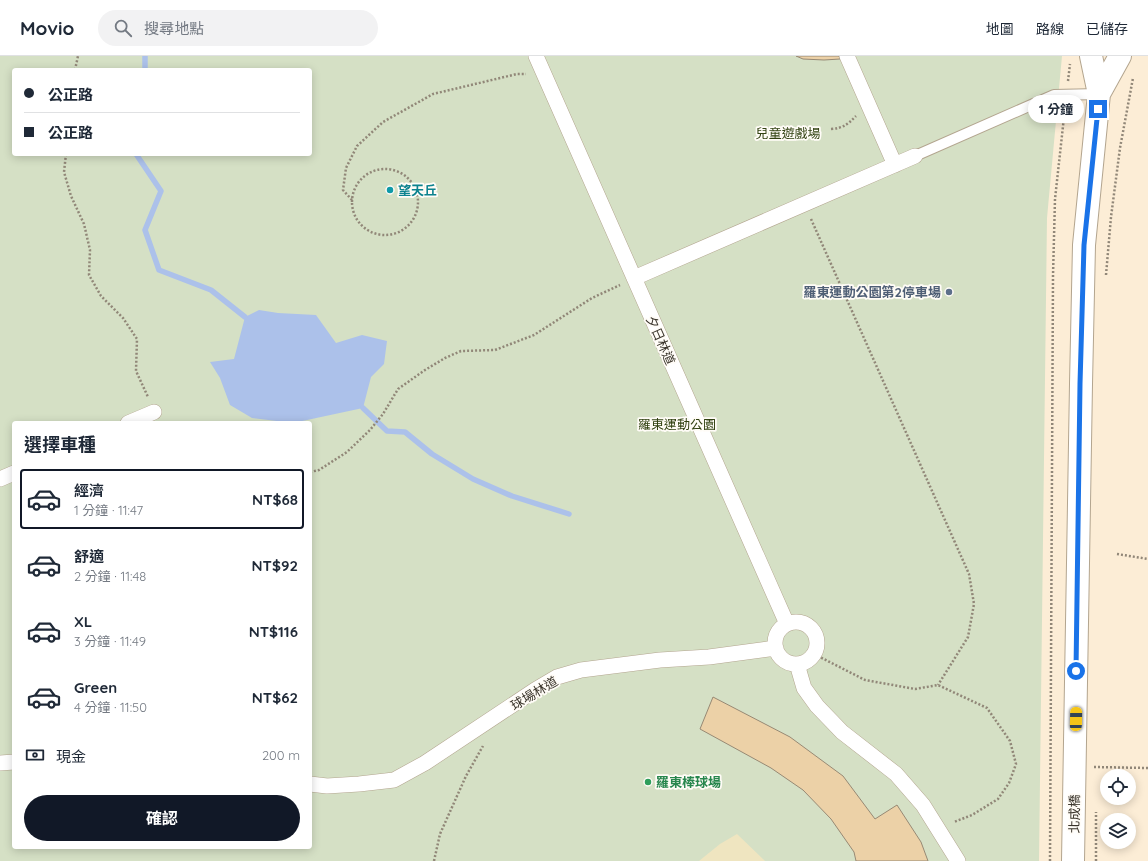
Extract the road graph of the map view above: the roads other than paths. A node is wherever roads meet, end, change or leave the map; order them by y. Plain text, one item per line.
1 (536, 56) edge
2 (847, 56) edge
3 (1091, 56) edge
4 (1127, 64) edge
5 (1099, 94) junction
6 (915, 156) joint
7 (895, 165) junction
8 (634, 278) junction
9 (154, 412) road end
10 (133, 421) edge
11 (12, 474) edge
12 (0, 479) edge
13 (786, 624) junction
14 (776, 648) junction
15 (797, 664) junction
16 (0, 762) edge
17 (12, 762) edge
18 (312, 784) edge
19 (958, 861) edge
20 (1073, 861) edge

1 - 8 street, 夕日林道
2 - 7 street
3 - 5 street
4 - 5 street
5 - 6 lane
5 - 20 street, 北成橋
6 - 7 street
7 - 8 street
8 - 13 street, 夕日林道
9 - 10 street
11 - 12 street
13 - 14 street
13 - 15 street
14 - 15 street
14 - 18 street, 球場林道
15 - 19 street
16 - 17 street

